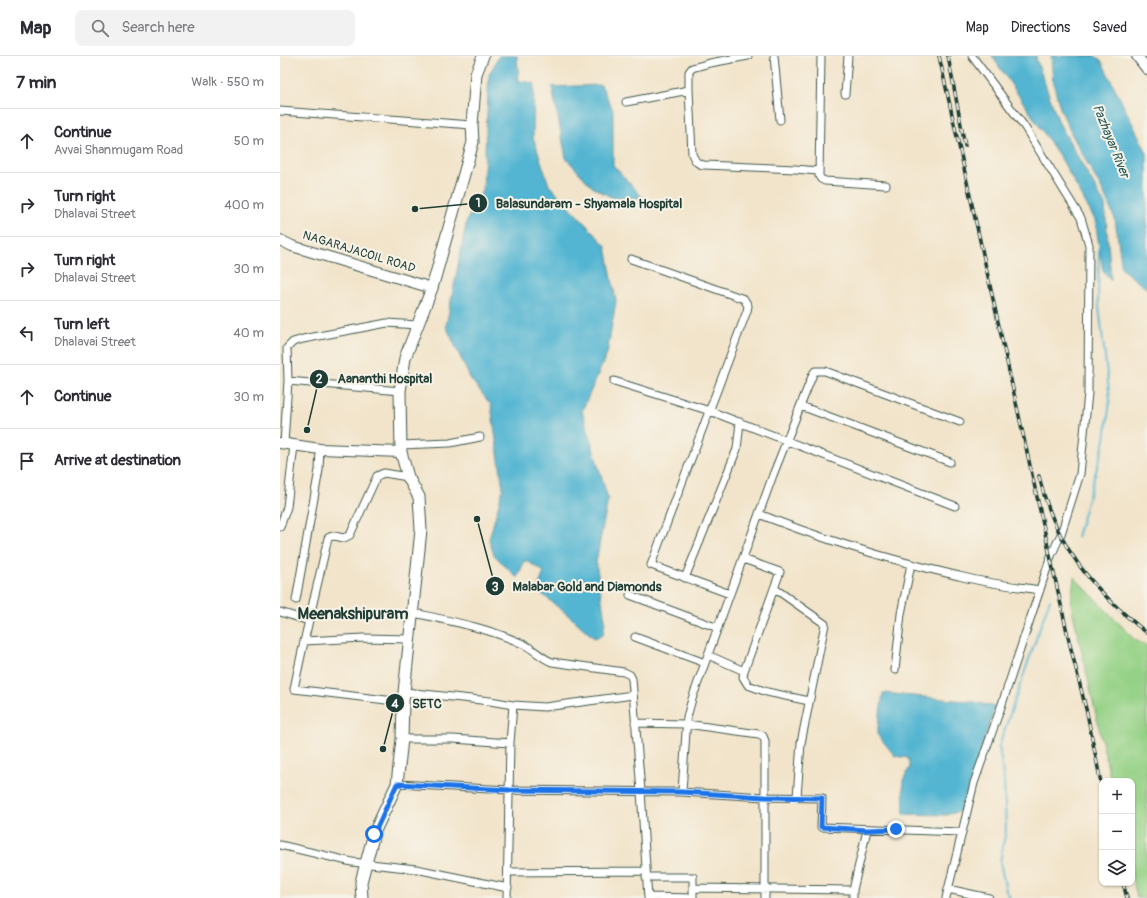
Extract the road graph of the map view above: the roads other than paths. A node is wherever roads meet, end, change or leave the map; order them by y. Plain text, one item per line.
1 (483, 56) edge
2 (748, 56) edge
3 (774, 56) edge
4 (821, 56) edge
5 (848, 56) edge
6 (972, 56) edge
7 (1137, 56) edge
8 (709, 60) edge
9 (1147, 69) edge
10 (688, 90) junction
11 (845, 94) dead end
12 (626, 102) dead end
13 (280, 111) edge
14 (780, 120) dead end
15 (472, 125) junction
16 (818, 172) junction
17 (886, 185) dead end
18 (280, 240) edge
19 (631, 259) dead end
20 (432, 288) junction
21 (417, 325) junction
22 (284, 347) edge
23 (288, 381) junction
24 (614, 381) dead end
25 (400, 391) junction
26 (801, 406) junction
27 (710, 411) junction
28 (740, 422) junction
29 (960, 422) dead end
30 (480, 437) dead end
31 (788, 440) junction
32 (286, 444) edge
33 (401, 448) junction
34 (320, 449) junction
35 (950, 462) dead end
36 (408, 477) junction
37 (955, 506) dead end
38 (759, 514) junction
39 (280, 528) edge
40 (743, 559) junction
41 (911, 564) junction
42 (685, 578) junction
43 (774, 588) junction
44 (1040, 590) junction
45 (730, 594) junction
46 (630, 595) dead end
47 (296, 600) dead end
48 (280, 612) edge
49 (414, 613) junction
50 (309, 621) junction
51 (718, 628) junction
52 (635, 637) dead end
53 (410, 639) junction
54 (304, 641) junction
55 (708, 655) junction
56 (705, 663) junction
57 (895, 670) dead end
58 (744, 671) junction
59 (633, 695) junction
60 (404, 697) junction
61 (809, 701) junction
62 (513, 705) junction
63 (635, 723) junction
64 (686, 724) junction
65 (402, 739) junction
66 (510, 743) junction
67 (397, 784) junction
68 (509, 790) junction
69 (641, 791) junction
70 (682, 792) junction
71 (764, 797) junction
72 (797, 797) junction
73 (867, 830) junction
74 (961, 832) junction
75 (280, 846) edge
76 (365, 863) junction
77 (508, 872) junction
78 (646, 874) junction
79 (508, 888) junction
80 (693, 888) junction
81 (765, 889) junction
82 (948, 889) junction
83 (853, 890) junction
84 (362, 898) edge
85 (507, 898) edge
86 (648, 898) edge
87 (765, 898) edge
88 (853, 898) edge
89 (946, 898) edge
90 (989, 898) edge

1 - 15 main road
2 - 8 street
3 - 14 street
4 - 16 street
5 - 11 street
6 - 44 street
7 - 9 street
8 - 10 street
10 - 12 street
10 - 16 street
13 - 15 street
15 - 20 main road
16 - 17 street
18 - 20 street, NAGARAJACOIL ROAD
19 - 27 street
20 - 21 main road
21 - 22 street
21 - 25 main road
22 - 23 street
23 - 25 street
23 - 32 street
24 - 27 street
25 - 33 main road
26 - 29 street
26 - 31 street
26 - 35 street
27 - 28 street
27 - 42 street
28 - 31 street
28 - 42 street
30 - 33 street
31 - 37 street
31 - 38 street
32 - 34 street
32 - 39 street
33 - 34 street
33 - 36 main road
34 - 47 street
36 - 49 main road
36 - 50 street
38 - 40 street
38 - 41 street
40 - 43 street
40 - 45 street
41 - 44 street
41 - 57 street
42 - 45 street
43 - 58 street
43 - 61 street
44 - 74 street
45 - 51 street
46 - 51 street
48 - 50 street
49 - 53 main road
49 - 59 street
50 - 54 street
51 - 55 street
52 - 56 street
53 - 54 street
53 - 60 main road
54 - 60 street
55 - 56 street
55 - 58 street
56 - 64 street
58 - 61 street
59 - 62 street
59 - 63 street
60 - 62 street
60 - 65 main road
61 - 72 street
62 - 66 street
63 - 64 street
63 - 69 street
64 - 70 street
64 - 71 street
65 - 66 street
65 - 67 main road
66 - 68 street
67 - 68 street
67 - 76 main road
68 - 69 street
68 - 77 street
69 - 70 street
69 - 78 street
70 - 71 street
71 - 72 street
71 - 81 street
72 - 73 street
73 - 74 street
73 - 83 street
74 - 82 street
75 - 76 street
76 - 79 street
76 - 84 main road
77 - 78 street
77 - 79 street
78 - 80 street
78 - 86 street
79 - 85 street
80 - 81 street
80 - 86 street
81 - 83 street
81 - 87 street
82 - 89 street
82 - 90 street
83 - 88 street

